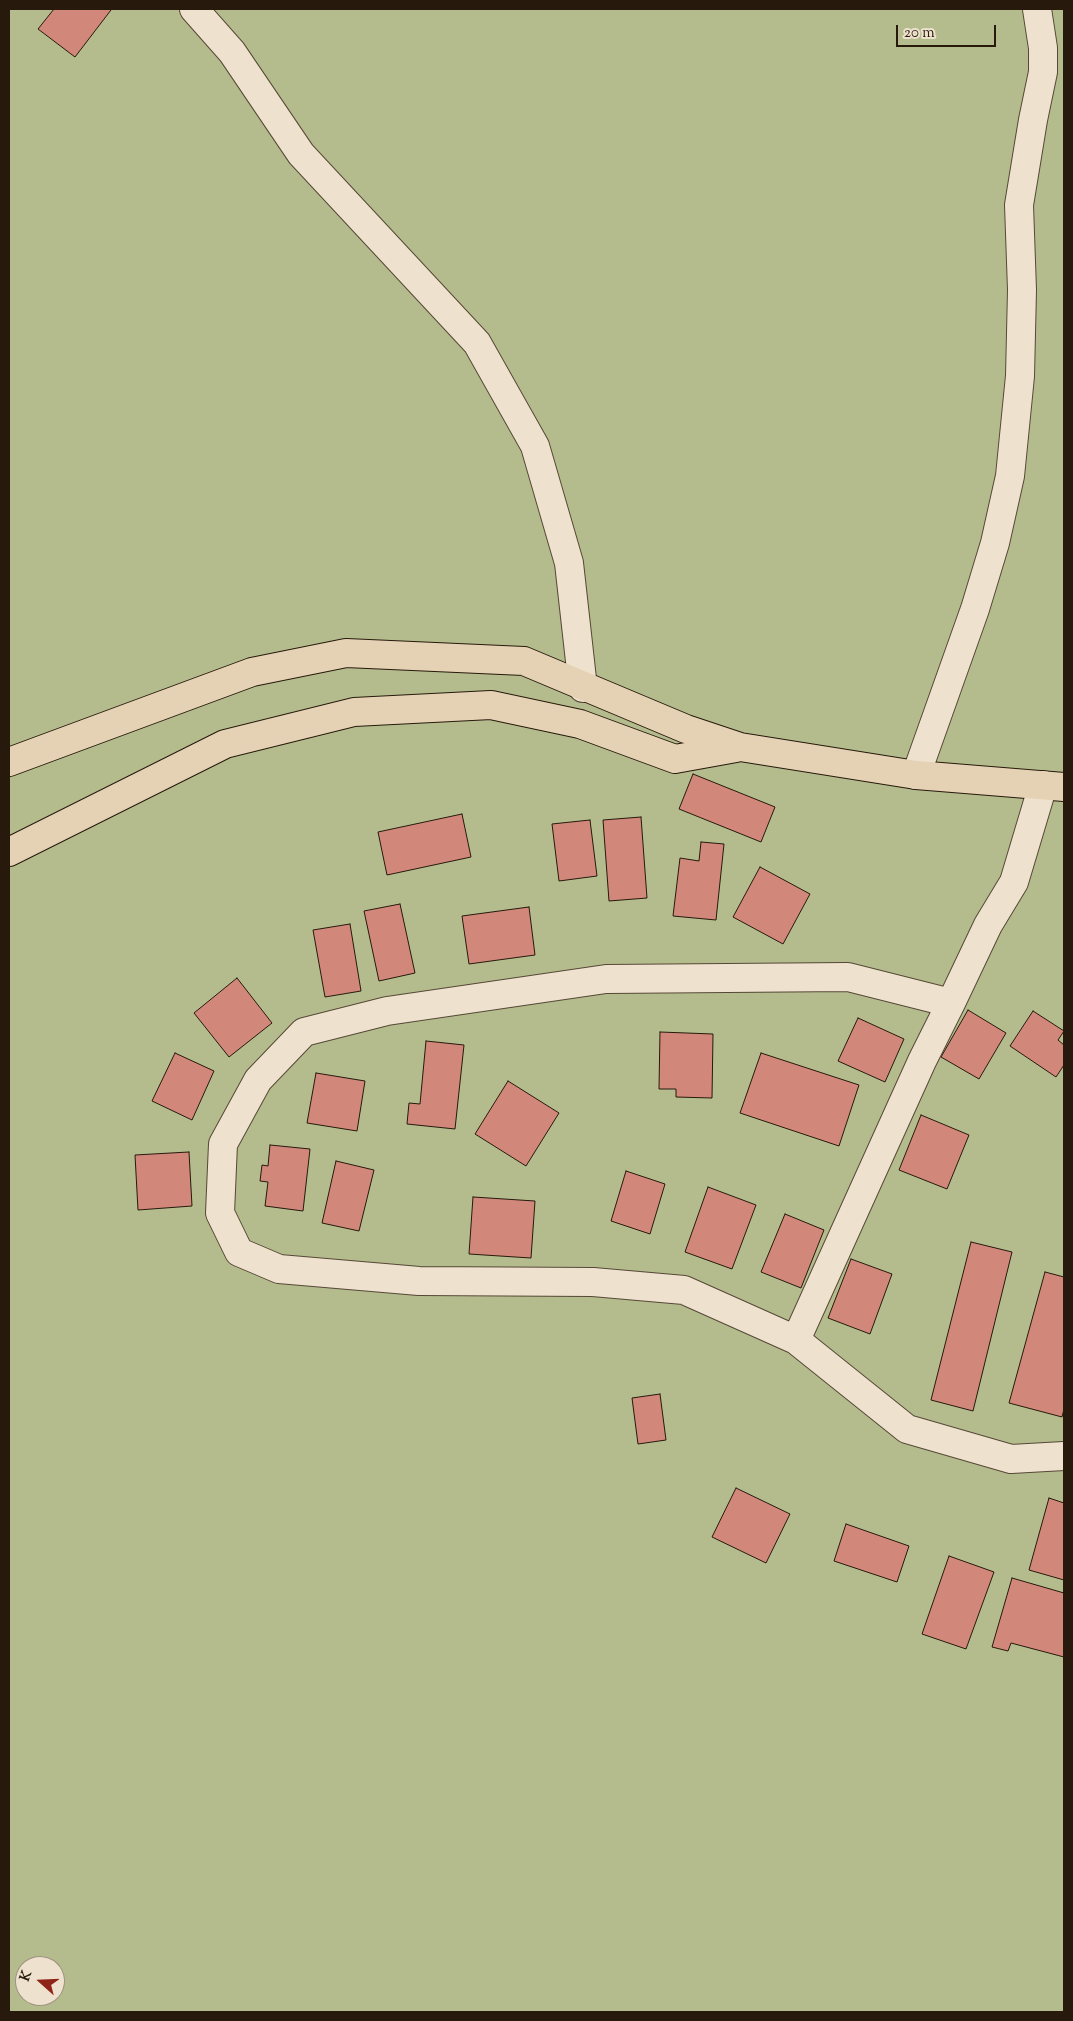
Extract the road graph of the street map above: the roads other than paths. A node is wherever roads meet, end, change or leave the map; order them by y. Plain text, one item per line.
1 (194, 9) edge
2 (1037, 9) edge
3 (583, 688) junction
4 (740, 747) junction
5 (9, 762) edge
6 (916, 775) junction
7 (1054, 786) edge
8 (9, 852) edge
9 (951, 1003) junction
10 (796, 1340) junction
11 (1064, 1456) edge

1 - 3 street
2 - 6 street
3 - 4 main road
3 - 5 main road
4 - 6 main road
4 - 8 main road
6 - 7 main road
7 - 9 street
9 - 10 street
9 - 10 street
10 - 11 street

